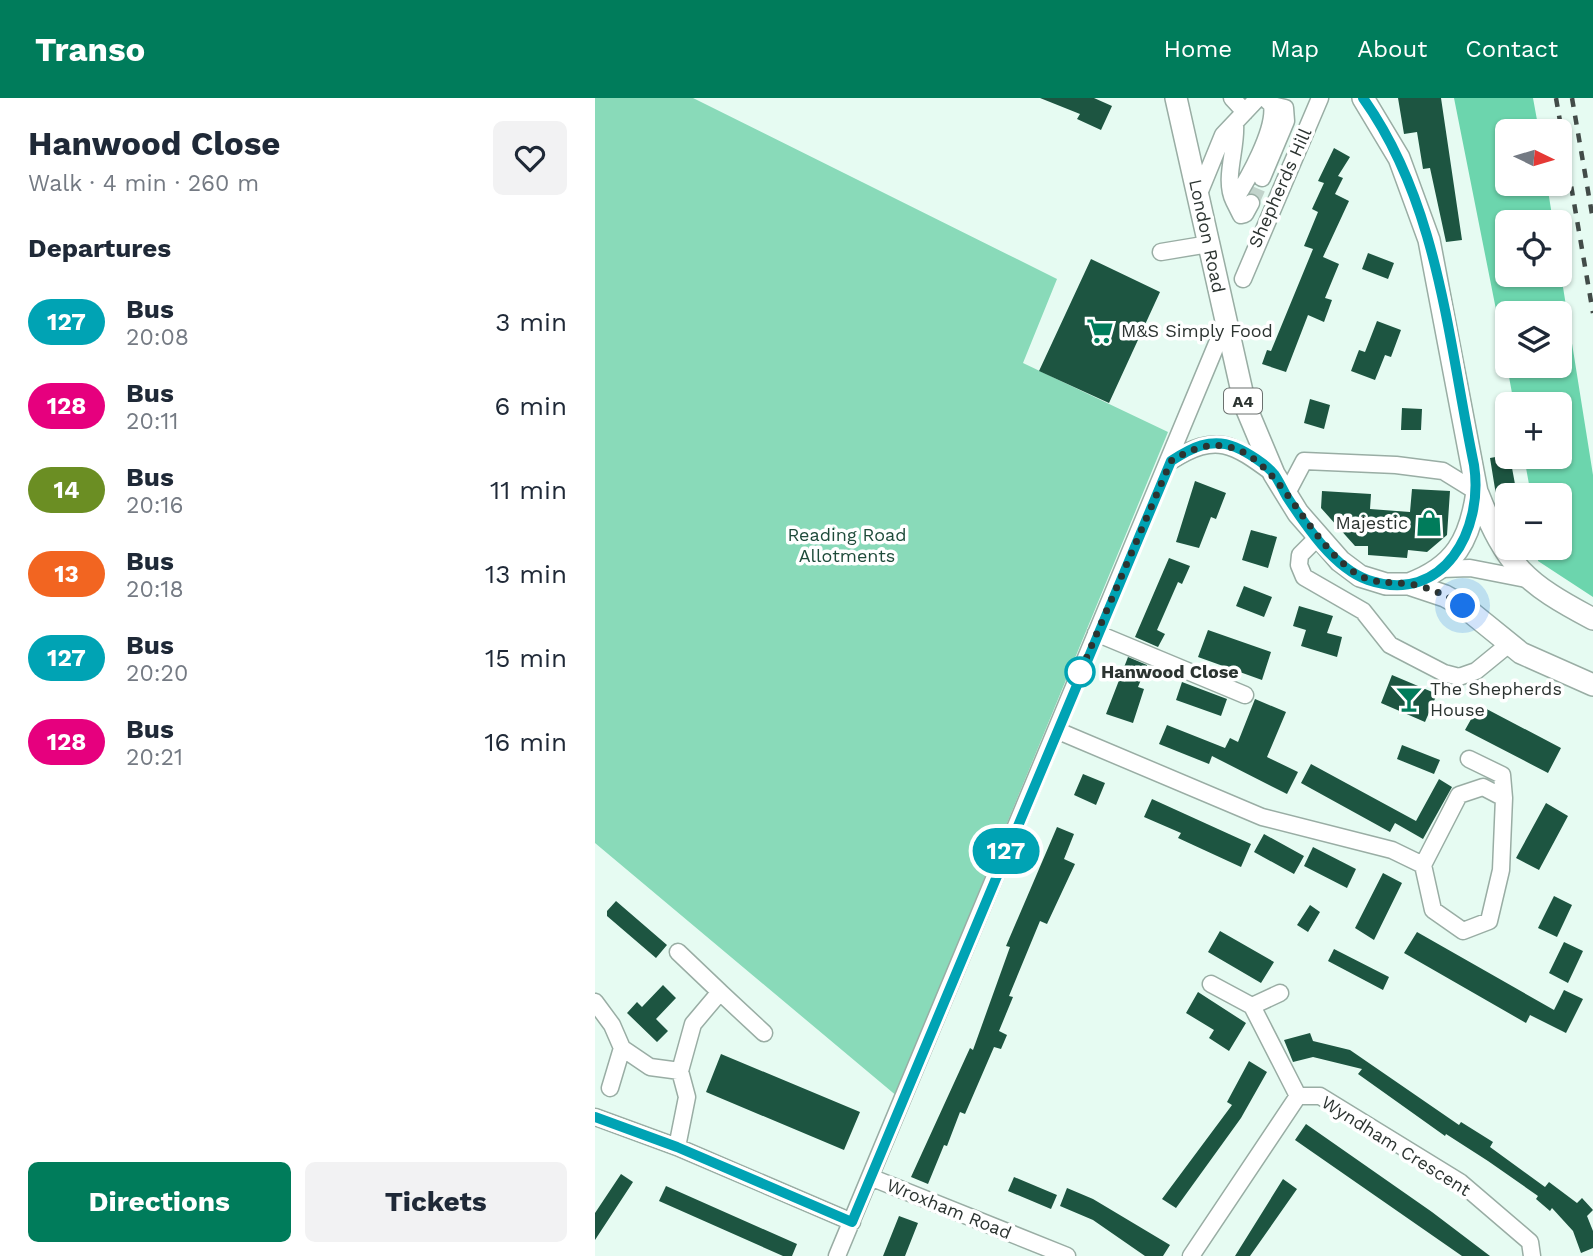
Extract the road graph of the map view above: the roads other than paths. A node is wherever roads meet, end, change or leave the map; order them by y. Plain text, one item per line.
1 (1176, 98) edge
2 (1232, 98) edge
3 (1320, 98) edge
4 (1363, 98) edge
5 (1265, 100) edge
6 (1240, 118) junction
7 (1262, 178) tunnel mouth
8 (1198, 196) junction
9 (1234, 201) junction
10 (1251, 203) dead end
11 (1209, 244) junction
12 (1161, 252) dead end
13 (1243, 279) dead end
14 (1226, 324) junction
15 (1171, 461) junction
16 (1274, 474) junction
17 (1477, 492) junction
18 (1286, 495) junction
19 (1318, 537) junction
20 (1441, 569) junction
21 (1532, 583) junction
22 (1409, 584) junction
23 (1593, 619) edge
24 (1096, 633) junction
25 (1509, 644) junction
26 (1593, 685) edge
27 (1245, 695) dead end
28 (1056, 730) junction
29 (1469, 760) dead end
30 (1504, 798) junction
31 (1423, 864) junction
32 (678, 952) dead end
33 (1211, 984) dead end
34 (720, 992) junction
35 (1280, 993) dead end
36 (595, 1002) edge
37 (1252, 1006) junction
38 (764, 1032) dead end
39 (622, 1048) junction
40 (680, 1071) junction
41 (610, 1088) dead end
42 (1298, 1096) junction
43 (595, 1117) edge
44 (677, 1147) junction
45 (870, 1177) junction
46 (852, 1222) junction
47 (837, 1256) edge
48 (1067, 1256) edge
49 (1191, 1256) edge
50 (1532, 1256) edge

1 - 8 main road, London Road / A4
2 - 6 street
3 - 13 street, Shepherds Hill
4 - 17 main road
5 - 6 street
5 - 7 street
5 - 9 street
6 - 8 street
6 - 9 street
8 - 11 main road, London Road / A4
9 - 10 street
11 - 12 street
11 - 14 main road, London Road / A4
14 - 15 street
14 - 16 main road, London Road / A4
15 - 16 street
15 - 24 street
16 - 18 main road, London Road / A4
17 - 18 street
17 - 20 main road
17 - 21 main road
18 - 19 main road, London Road / A4
19 - 22 main road, London Road / A4
19 - 25 street
20 - 21 street
20 - 22 main road
21 - 23 main road
22 - 25 main road, London Road / A4
24 - 27 street
24 - 28 street
25 - 26 main road, London Road / A4
28 - 31 street
28 - 45 street
29 - 30 street
30 - 31 street
30 - 31 street
32 - 34 street
33 - 37 street
34 - 38 street
34 - 40 street
35 - 37 street
36 - 39 street
37 - 42 street
39 - 40 street
39 - 41 street
40 - 44 street
42 - 49 street, Wyndham Crescent
42 - 50 street, Wyndham Crescent
43 - 44 street
44 - 46 street
45 - 46 street
45 - 48 street, Wroxham Road
46 - 47 street

